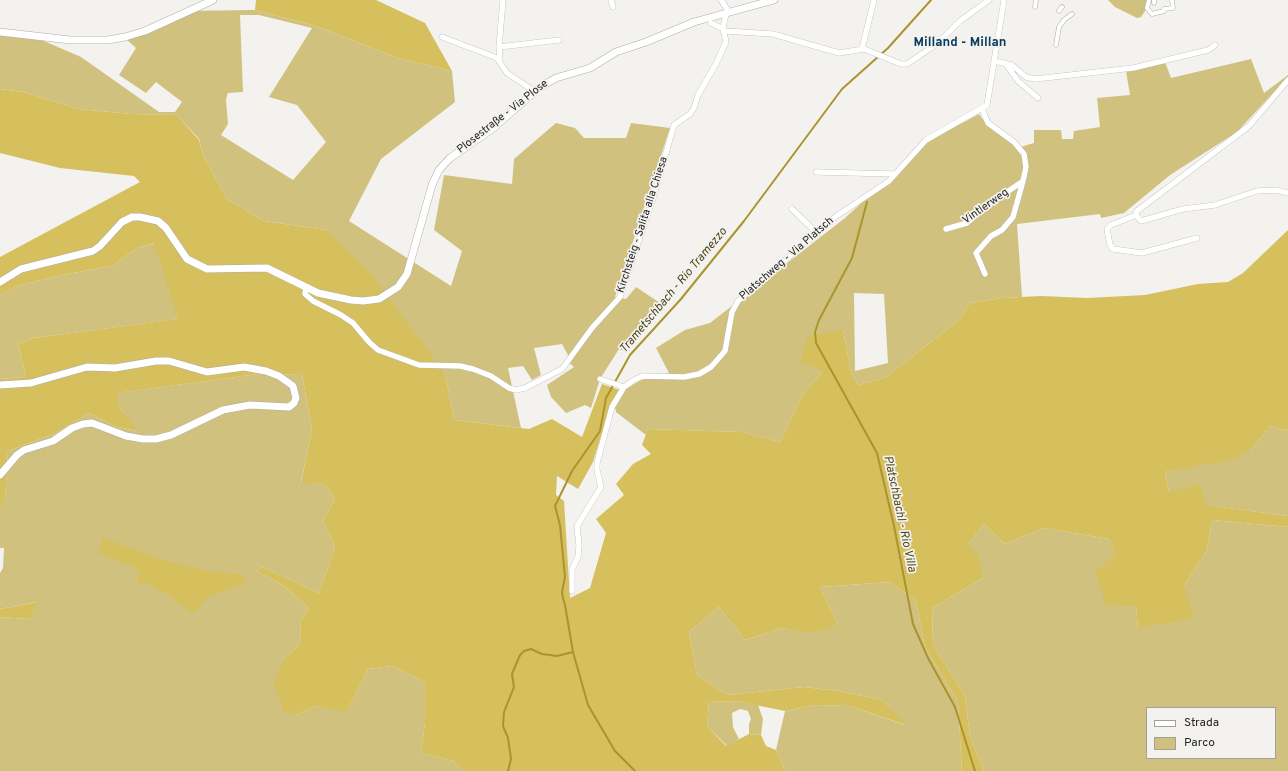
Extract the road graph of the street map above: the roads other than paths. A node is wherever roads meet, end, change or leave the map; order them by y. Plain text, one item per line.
1 (213, 0) edge
2 (503, 0) edge
3 (611, 0) edge
4 (721, 0) edge
5 (774, 0) edge
6 (874, 0) edge
7 (989, 0) edge
8 (1004, 0) edge
9 (1036, 0) edge
10 (1150, 0) edge
11 (1172, 0) edge
12 (613, 7) dead end
13 (1035, 7) dead end
14 (1062, 7) dead end
15 (1059, 11) dead end
16 (726, 13) junction
17 (1072, 14) dead end
18 (711, 23) dead end
19 (724, 29) junction
20 (0, 32) edge
21 (442, 37) dead end
22 (559, 40) dead end
23 (1056, 45) dead end
24 (1215, 45) dead end
25 (499, 47) junction
26 (862, 49) junction
27 (994, 61) junction
28 (501, 63) junction
29 (1006, 64) junction
30 (1288, 80) edge
31 (534, 91) junction
32 (1038, 98) dead end
33 (982, 109) junction
34 (816, 172) dead end
35 (895, 174) junction
36 (1023, 181) junction
37 (1288, 193) edge
38 (792, 209) dead end
39 (1136, 215) junction
40 (946, 229) dead end
41 (818, 234) junction
42 (1197, 238) dead end
43 (985, 274) dead end
44 (0, 282) edge
45 (306, 288) junction
46 (603, 380) dead end
47 (0, 385) edge
48 (622, 387) junction
49 (0, 475) edge
50 (572, 591) dead end

1 - 20 street
2 - 25 street
3 - 12 street
4 - 16 street
5 - 16 street, Plosestraße - Via Plose
6 - 26 street
7 - 26 street
8 - 27 street
9 - 13 street
10 - 11 street
14 - 15 street
16 - 19 street, Kirchsteig - Salita alla Chiesa
16 - 31 street, Plosestraße - Via Plose
17 - 23 street
18 - 19 street
19 - 26 street
19 - 45 street, Kirchsteig - Salita alla Chiesa
21 - 28 street
22 - 25 street
24 - 29 street
25 - 28 street
27 - 29 street
27 - 33 street
28 - 31 street
29 - 32 street
30 - 39 street
31 - 45 street, Plosestraße - Via Plose
33 - 35 street, Platschweg - Via Platsch
33 - 36 street, Vintlerweg
34 - 35 street
35 - 41 street, Platschweg - Via Platsch
36 - 40 street, Vintlerweg
36 - 43 street, Vintlerweg
37 - 39 street
38 - 41 street
39 - 42 street
41 - 48 street, Platschweg - Via Platsch
44 - 45 street, Plosestraße - Via Plose
46 - 48 street
47 - 49 street
48 - 50 street

